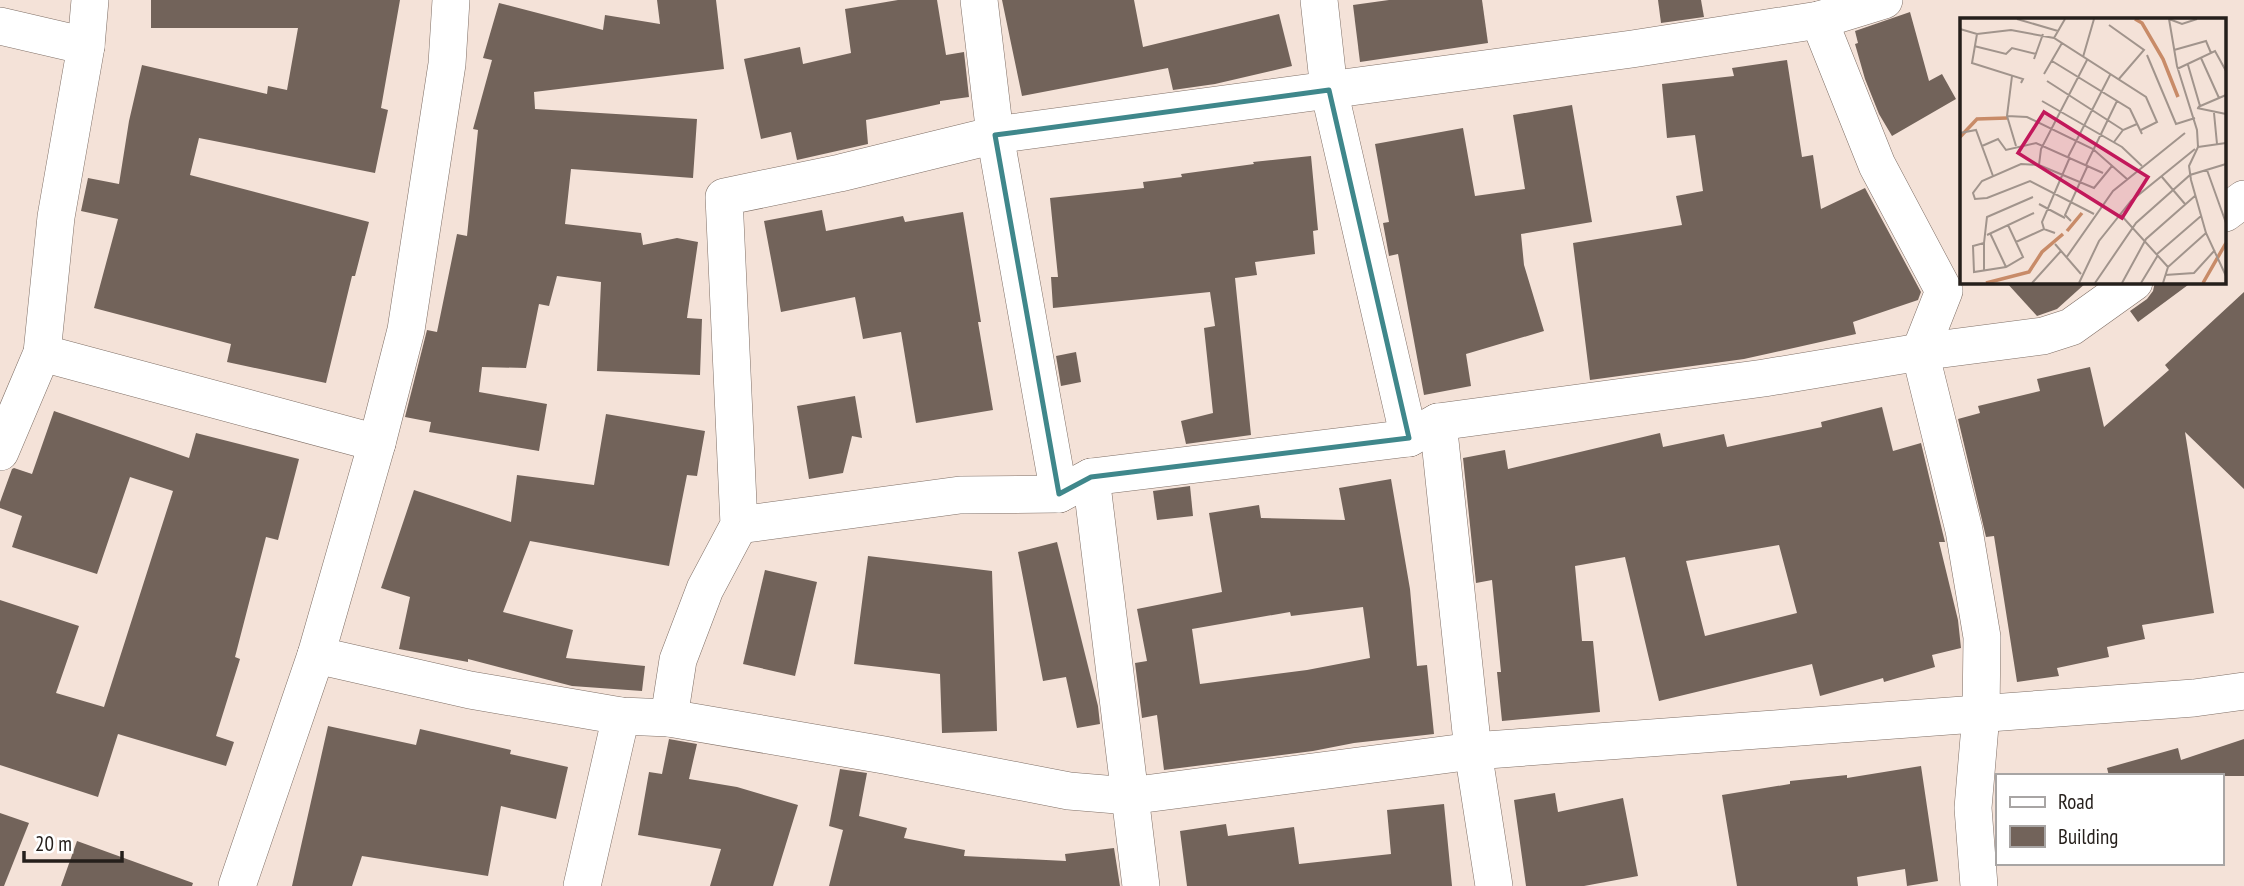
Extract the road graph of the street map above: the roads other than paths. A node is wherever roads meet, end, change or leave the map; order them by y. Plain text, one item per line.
1 (90, 0) edge
2 (451, 0) edge
3 (979, 0) edge
4 (1319, 0) edge
5 (1884, 0) edge
6 (1819, 20) junction
7 (0, 26) edge
8 (86, 46) junction
9 (1329, 89) junction
10 (995, 135) junction
11 (2244, 199) edge
12 (2226, 212) edge
13 (2131, 284) edge
14 (1920, 352) junction
15 (42, 354) junction
16 (1423, 430) junction
17 (377, 443) junction
18 (0, 452) edge
19 (1091, 477) junction
20 (1059, 494) junction
21 (739, 525) junction
22 (316, 656) junction
23 (2244, 691) edge
24 (1981, 714) junction
25 (621, 716) junction
26 (669, 718) junction
27 (1473, 751) junction
28 (1129, 796) junction
29 (237, 886) edge
30 (582, 886) edge
31 (1141, 886) edge
32 (1494, 886) edge
33 (1979, 886) edge

1 - 8 street
2 - 17 street
3 - 10 street
4 - 9 street
5 - 6 street
6 - 9 street
6 - 14 street
7 - 8 street
8 - 15 street
9 - 10 street
9 - 16 street
10 - 20 street
10 - 21 street
11 - 12 street
13 - 14 street
14 - 16 street
14 - 24 street
15 - 17 street
15 - 18 street
16 - 19 street
16 - 27 street
17 - 22 street
19 - 20 street
19 - 28 street
20 - 21 street
21 - 26 street
22 - 25 street
22 - 29 street
23 - 24 street
24 - 27 street
24 - 33 street
25 - 26 street
25 - 30 street
26 - 28 street
27 - 28 street
27 - 32 street
28 - 31 street

